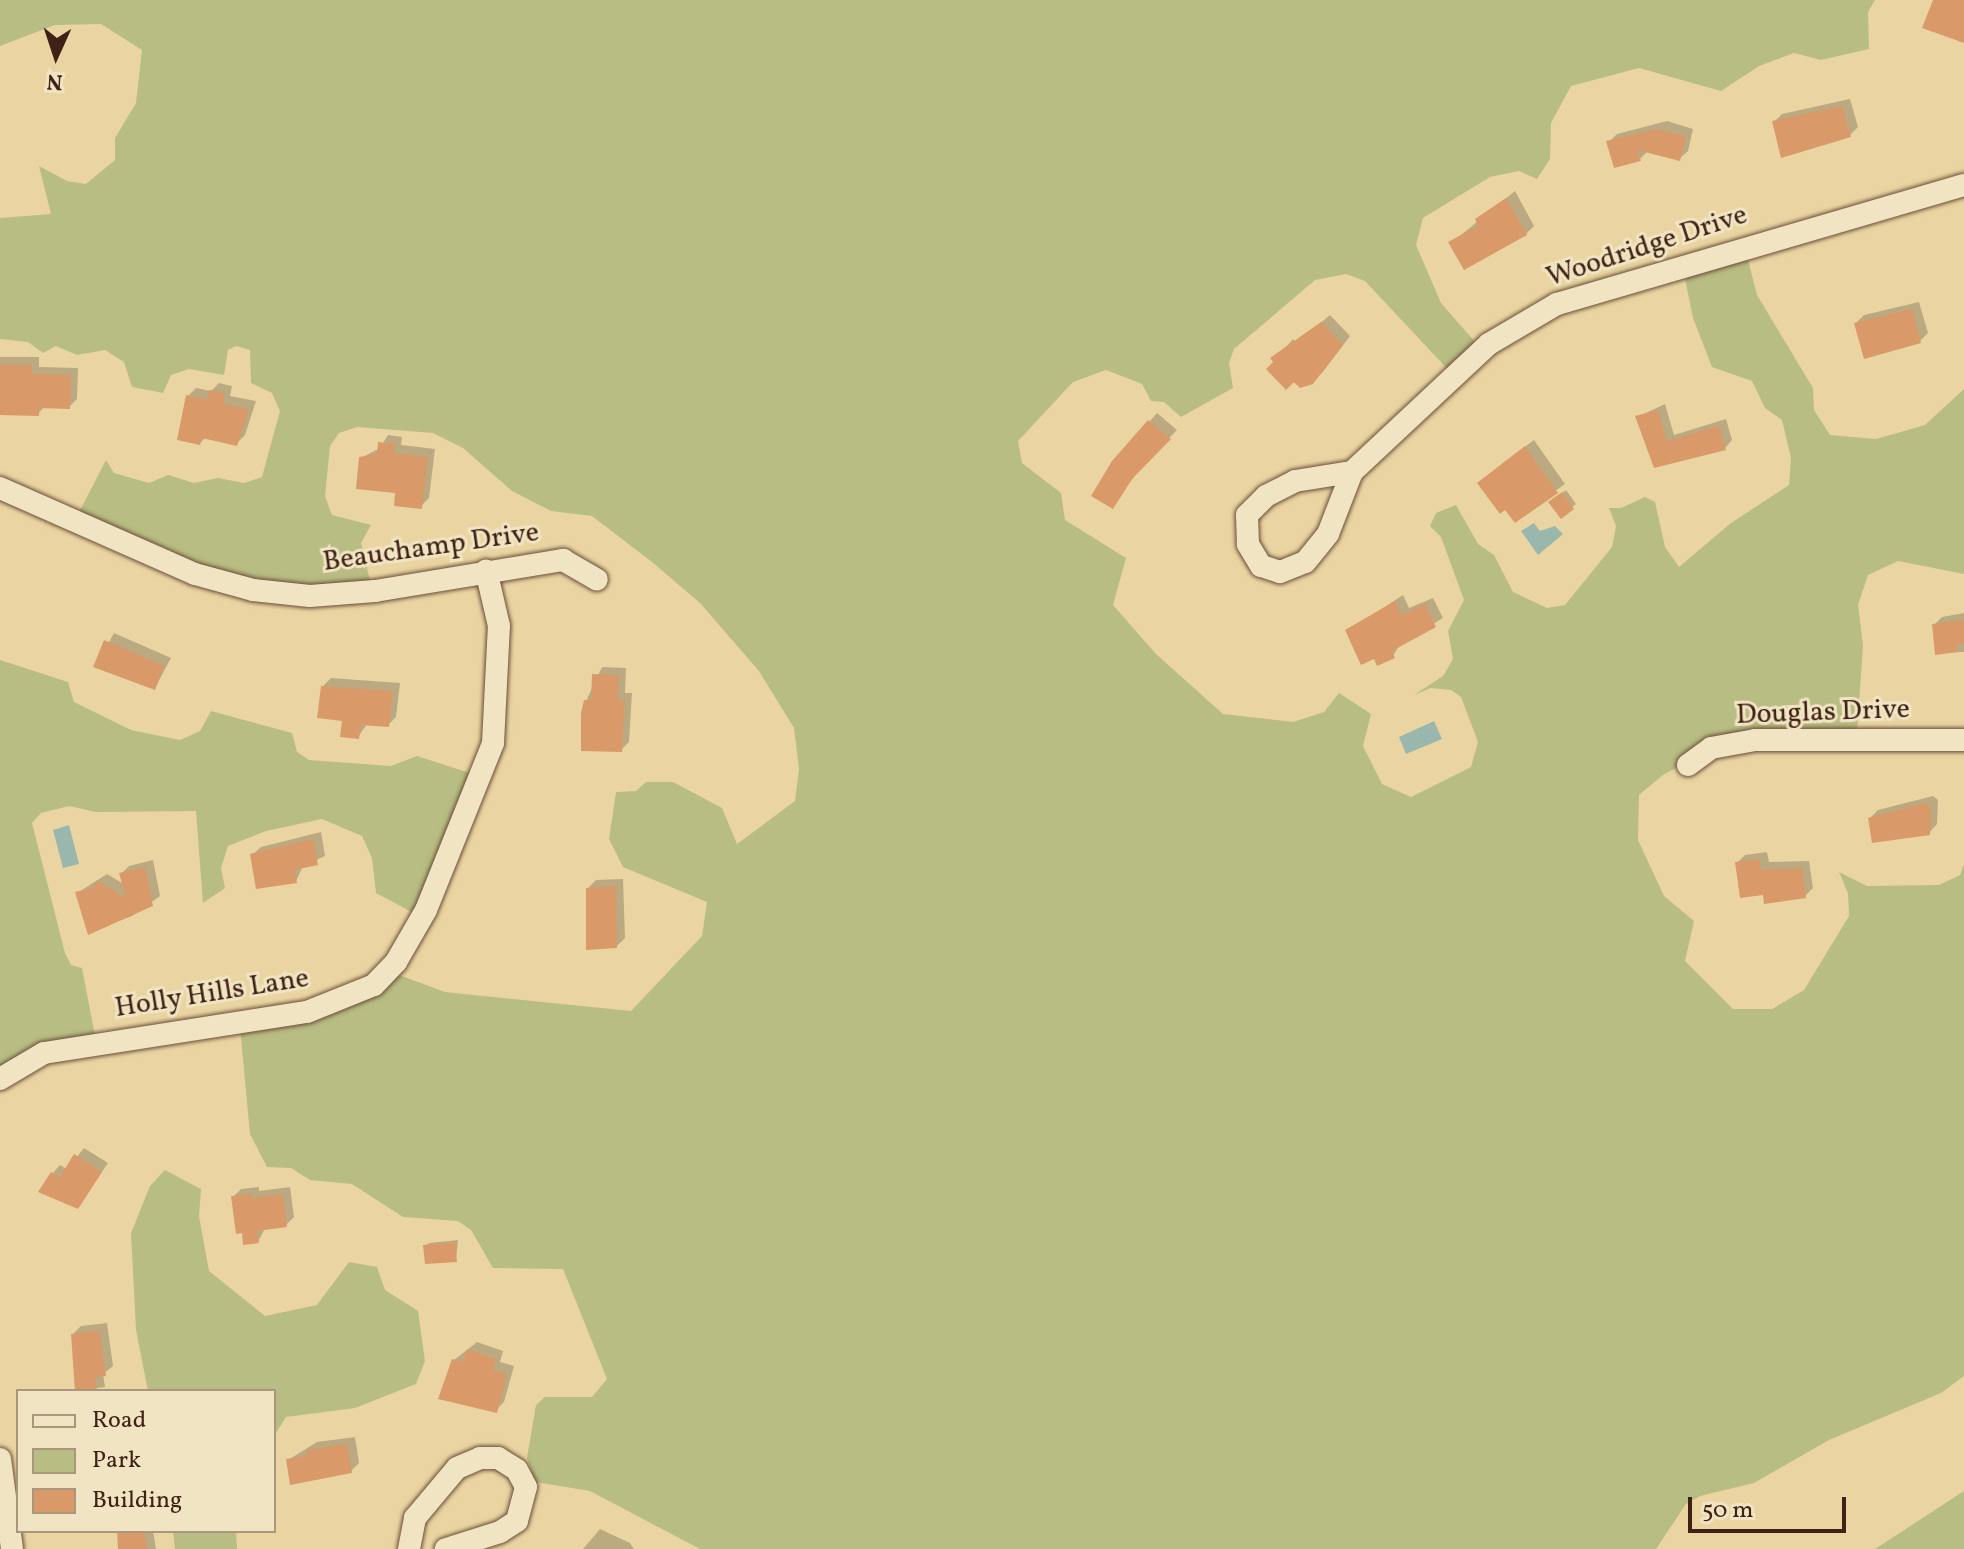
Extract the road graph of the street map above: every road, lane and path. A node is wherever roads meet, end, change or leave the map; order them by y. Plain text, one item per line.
1 (1964, 185) edge
2 (1352, 472) junction
3 (0, 488) edge
4 (486, 570) junction
5 (597, 580) dead end
6 (1964, 740) edge
7 (1688, 765) dead end
8 (0, 1079) edge
9 (0, 1459) edge
10 (12, 1549) edge
11 (406, 1549) edge
12 (446, 1549) edge

1 - 2 street, Woodridge Drive
2 - 2 street, Woodridge Drive
3 - 4 street, Beauchamp Drive
4 - 5 street, Beauchamp Drive
4 - 8 street, Holly Hills Lane
6 - 7 street, Douglas Drive
9 - 10 street
11 - 12 street

